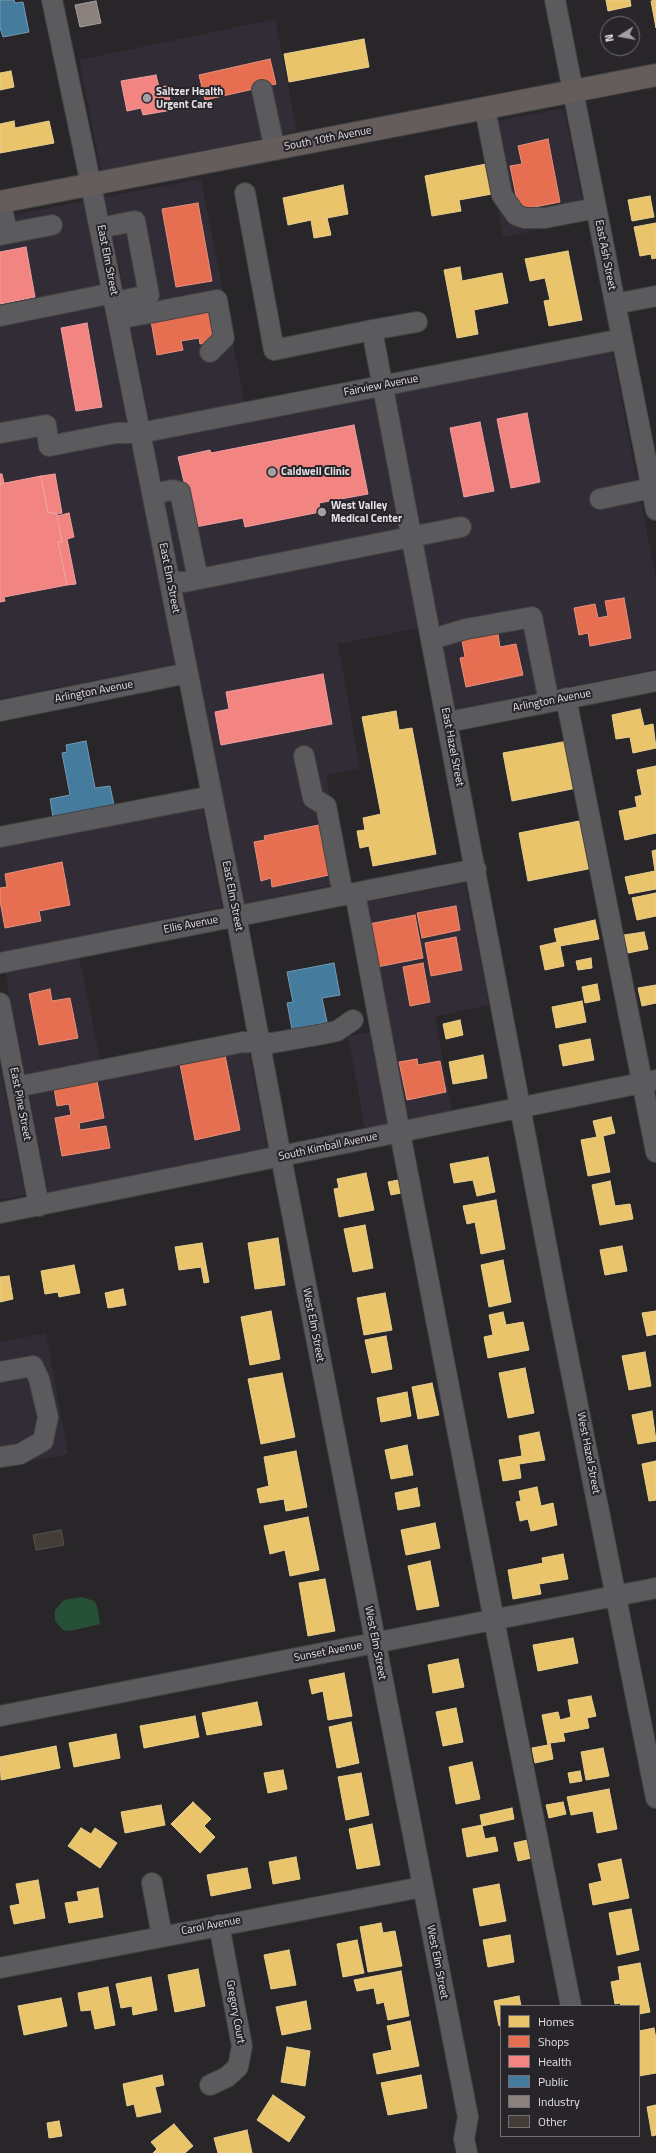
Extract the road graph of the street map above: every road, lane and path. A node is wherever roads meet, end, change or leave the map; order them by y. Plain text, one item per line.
1 (52, 0) edge
2 (555, 0) edge
3 (656, 75) edge
4 (262, 90) dead end
5 (573, 91) junction
6 (485, 109) junction
7 (275, 150) junction
8 (91, 185) junction
9 (245, 193) dead end
10 (1, 202) edge
11 (596, 208) junction
12 (52, 225) dead end
13 (100, 228) junction
14 (4, 234) edge
15 (656, 296) edge
16 (615, 304) junction
17 (115, 305) junction
18 (0, 316) edge
19 (417, 322) dead end
20 (372, 330) junction
21 (622, 339) junction
22 (210, 352) dead end
23 (382, 386) junction
24 (1, 433) dead end
25 (140, 433) junction
26 (654, 488) edge
27 (153, 494) junction
28 (600, 500) dead end
29 (656, 510) edge
30 (461, 526) dead end
31 (412, 536) junction
32 (198, 579) junction
33 (170, 582) junction
34 (432, 639) junction
35 (188, 673) junction
36 (656, 680) edge
37 (557, 700) junction
38 (0, 711) edge
39 (448, 722) junction
40 (304, 756) dead end
41 (212, 796) junction
42 (0, 837) edge
43 (476, 869) junction
44 (349, 894) junction
45 (236, 916) junction
46 (0, 963) edge
47 (0, 1003) edge
48 (353, 1020) dead end
49 (259, 1043) junction
50 (649, 1081) edge
51 (16, 1086) junction
52 (521, 1108) junction
53 (400, 1133) junction
54 (656, 1152) edge
55 (281, 1157) junction
56 (39, 1206) junction
57 (0, 1214) edge
58 (0, 1372) edge
59 (0, 1457) edge
60 (656, 1588) edge
61 (616, 1596) junction
62 (494, 1620) junction
63 (375, 1643) junction
64 (0, 1716) edge
65 (656, 1798) edge
66 (152, 1883) dead end
67 (422, 1887) junction
68 (219, 1925) junction
69 (162, 1936) junction
70 (0, 1968) edge
71 (571, 2005) edge
72 (210, 2085) dead end
73 (467, 2153) edge

1 - 8 street, East Elm Street
2 - 5 street, East Ash Street
3 - 5 main road, South 10th Avenue
4 - 7 street
5 - 6 main road, South 10th Avenue
5 - 11 street, East Ash Street
6 - 7 main road, South 10th Avenue
6 - 11 street
7 - 8 main road, South 10th Avenue
8 - 10 main road, South 10th Avenue
8 - 13 street, East Elm Street
9 - 20 street
10 - 14 street
11 - 16 street, East Ash Street
12 - 14 street
13 - 17 street, East Elm Street
13 - 17 street
15 - 16 street
16 - 21 street, East Ash Street
17 - 18 street
17 - 22 street
17 - 25 street, East Elm Street
19 - 20 street
20 - 23 street, East Hazel Street
21 - 23 street, Fairview Avenue
21 - 26 street, East Ash Street
23 - 25 street, Fairview Avenue
23 - 31 street, East Hazel Street
24 - 25 street, Fairview Avenue
25 - 27 street, East Elm Street
26 - 28 street
26 - 29 street, East Ash Street
27 - 32 street
27 - 33 street, East Elm Street
30 - 31 street
31 - 32 street
31 - 34 street, East Hazel Street
32 - 33 street
33 - 35 street, East Elm Street
34 - 37 street
34 - 39 street, East Hazel Street
35 - 38 street, Arlington Avenue
35 - 41 street, East Elm Street
36 - 37 street, Arlington Avenue
37 - 39 street, Arlington Avenue
37 - 50 street
39 - 43 street, East Hazel Street
40 - 44 street
41 - 42 street
41 - 45 street, East Elm Street
43 - 44 street, Ellis Avenue
43 - 52 street, East Hazel Street
44 - 45 street, Ellis Avenue
44 - 53 street
45 - 46 street, Ellis Avenue
45 - 49 street, East Elm Street
47 - 51 street, East Pine Street
48 - 49 street
49 - 51 street
49 - 55 street, East Elm Street
50 - 52 street, South Kimball Avenue
50 - 54 street
51 - 56 street, East Pine Street
52 - 53 street, South Kimball Avenue
52 - 61 street, West Hazel Street
53 - 55 street, South Kimball Avenue
53 - 62 street
55 - 56 street, South Kimball Avenue
55 - 63 street, West Elm Street
56 - 57 street, South Kimball Avenue
58 - 59 street
60 - 61 street, Sunset Avenue
61 - 62 street, Sunset Avenue
61 - 65 street, West Hazel Street
62 - 63 street, Sunset Avenue
62 - 71 street
63 - 64 street, Sunset Avenue
63 - 67 street, West Elm Street
66 - 69 street
67 - 68 street, Carol Avenue
67 - 73 street, West Elm Street
68 - 69 street, Carol Avenue
68 - 72 street, Gregory Court
69 - 70 street, Carol Avenue

